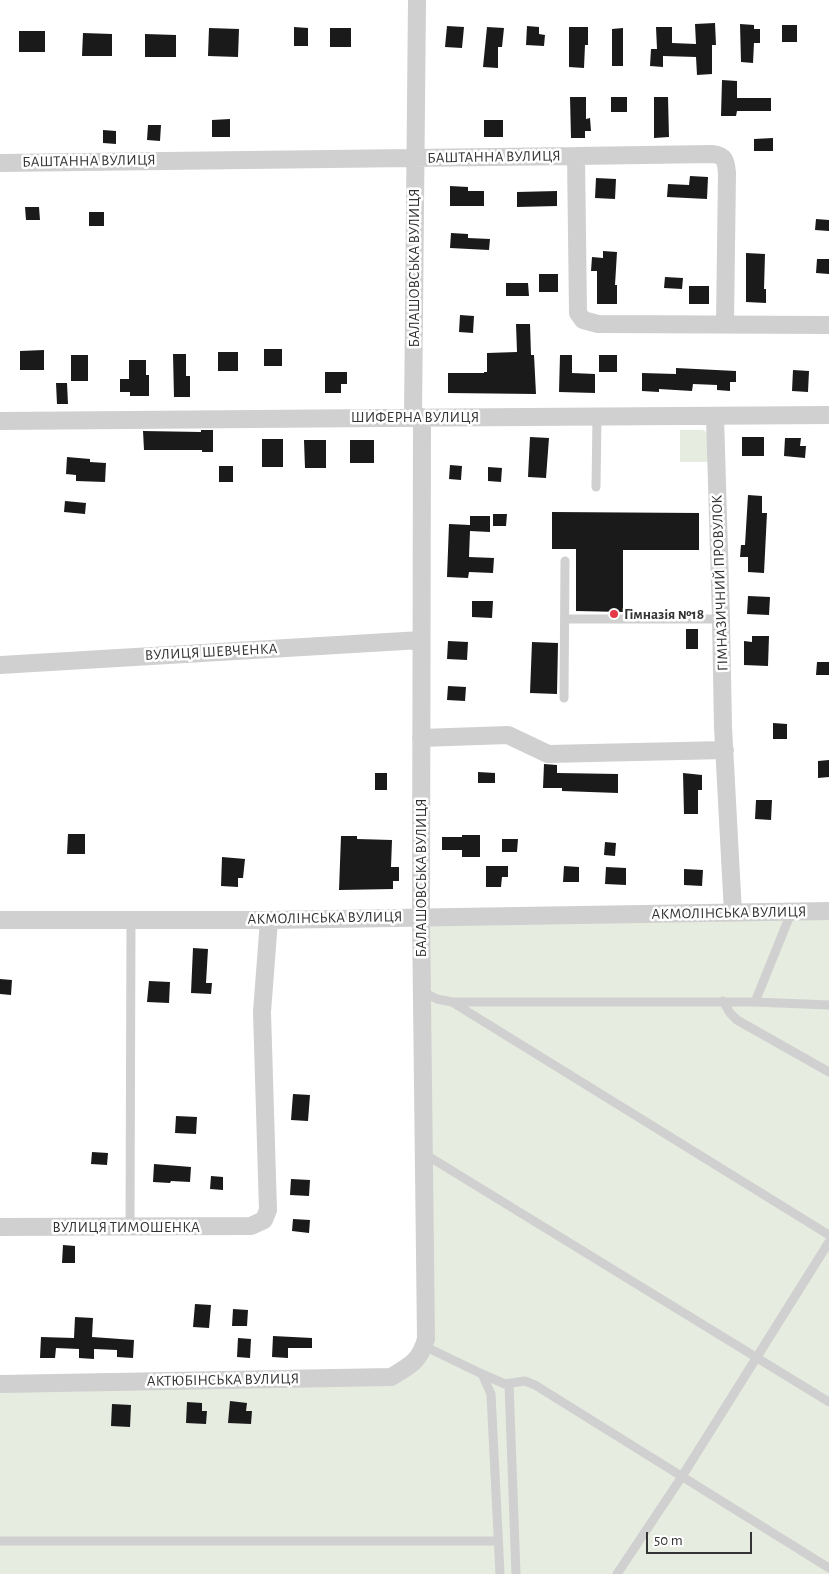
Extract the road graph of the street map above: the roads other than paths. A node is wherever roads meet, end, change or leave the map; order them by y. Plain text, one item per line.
1 (417, 0) edge
2 (576, 156) junction
3 (415, 157) junction
4 (0, 163) edge
5 (725, 323) junction
6 (829, 325) edge
7 (829, 415) edge
8 (715, 416) junction
9 (417, 417) junction
10 (597, 417) junction
11 (0, 422) edge
12 (596, 487) dead end
13 (565, 561) dead end
14 (565, 619) junction
15 (721, 619) junction
16 (421, 640) junction
17 (0, 665) edge
18 (564, 698) dead end
19 (421, 738) junction
20 (725, 750) junction
21 (829, 911) edge
22 (733, 913) junction
23 (791, 913) junction
24 (421, 916) junction
25 (131, 919) junction
26 (0, 920) edge
27 (269, 920) junction
28 (421, 991) junction
29 (723, 1001) junction
30 (452, 1002) junction
31 (754, 1002) junction
32 (829, 1005) edge
33 (829, 1072) edge
34 (423, 1153) junction
35 (130, 1226) junction
36 (0, 1227) edge
37 (829, 1235) edge
38 (829, 1242) edge
39 (425, 1342) junction
40 (757, 1357) junction
41 (482, 1374) junction
42 (0, 1384) edge
43 (509, 1384) junction
44 (829, 1402) edge
45 (682, 1478) junction
46 (0, 1541) edge
47 (498, 1541) junction
48 (829, 1568) edge
49 (500, 1574) edge
50 (516, 1574) edge
51 (617, 1574) edge

1 - 3 street, БАЛАШОВСЬКА ВУЛИЦЯ
2 - 3 street, БАШТАННА ВУЛИЦЯ
2 - 5 street, БАШТАННА ВУЛИЦЯ
2 - 5 street
3 - 4 street, БАШТАННА ВУЛИЦЯ
3 - 9 street, БАЛАШОВСЬКА ВУЛИЦЯ
5 - 6 street, БАШТАННА ВУЛИЦЯ
7 - 8 street, ШИФЕРНА ВУЛИЦЯ
8 - 10 street, ШИФЕРНА ВУЛИЦЯ
8 - 15 street, ГІМНАЗИЧНИЙ ПРОВУЛОК
9 - 10 street, ШИФЕРНА ВУЛИЦЯ
9 - 11 street, ШИФЕРНА ВУЛИЦЯ
9 - 16 street, БАЛАШОВСЬКА ВУЛИЦЯ
10 - 12 lane
13 - 14 lane
14 - 15 lane
14 - 18 lane
15 - 20 street, ГІМНАЗИЧНИЙ ПРОВУЛОК
16 - 17 street, ВУЛИЦЯ ШЕВЧЕНКА
16 - 19 street, БАЛАШОВСЬКА ВУЛИЦЯ
19 - 20 street
19 - 24 street, БАЛАШОВСЬКА ВУЛИЦЯ
20 - 22 street, ГІМНАЗИЧНИЙ ПРОВУЛОК
21 - 23 street, АКМОЛІНСЬКА ВУЛИЦЯ
22 - 23 street, АКМОЛІНСЬКА ВУЛИЦЯ
22 - 24 street, АКМОЛІНСЬКА ВУЛИЦЯ
23 - 31 lane
24 - 27 street, АКМОЛІНСЬКА ВУЛИЦЯ
24 - 28 street, БАЛАШОВСЬКА ВУЛИЦЯ
25 - 26 street, АКМОЛІНСЬКА ВУЛИЦЯ
25 - 27 street, АКМОЛІНСЬКА ВУЛИЦЯ
25 - 35 lane
27 - 35 street, ВУЛИЦЯ ТИМОШЕНКА
28 - 30 lane
28 - 34 street, БАЛАШОВСЬКА ВУЛИЦЯ
29 - 30 lane
29 - 31 lane
29 - 33 lane
30 - 37 lane
31 - 32 lane
34 - 39 street, БАЛАШОВСЬКА ВУЛИЦЯ
34 - 40 lane
35 - 36 street, ВУЛИЦЯ ТИМОШЕНКА
38 - 40 lane
39 - 41 lane
39 - 42 street, АКТЮБІНСЬКА ВУЛИЦЯ
40 - 44 lane
40 - 45 lane
41 - 43 lane
41 - 47 lane
43 - 45 lane
43 - 50 lane
45 - 48 lane
45 - 51 lane
46 - 47 lane
47 - 49 lane

